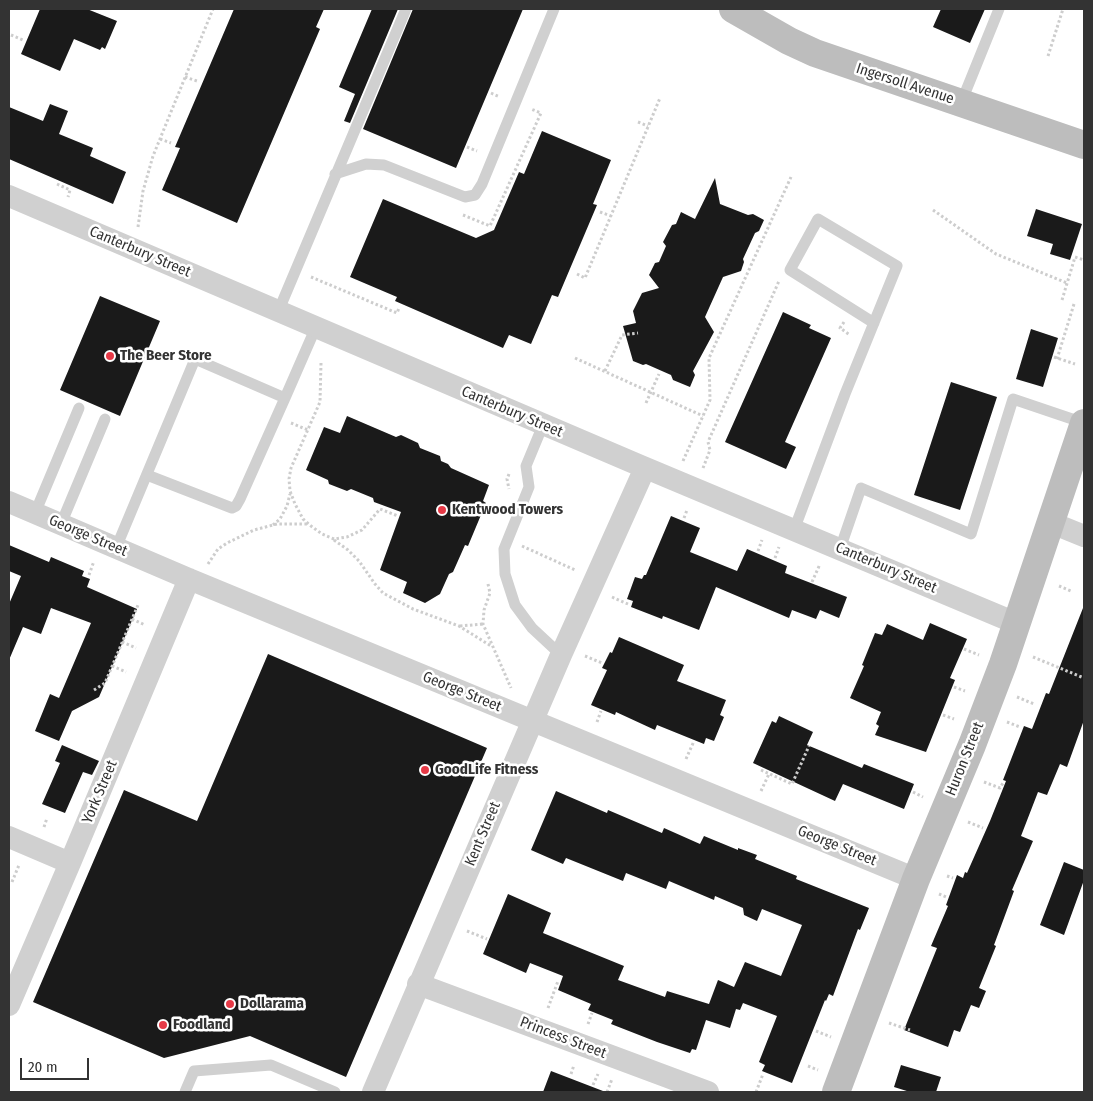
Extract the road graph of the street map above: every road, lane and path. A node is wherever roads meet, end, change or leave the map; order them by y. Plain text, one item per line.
1 (213, 9) edge
2 (406, 9) edge
3 (554, 9) edge
4 (733, 9) edge
5 (999, 9) edge
6 (1063, 9) edge
7 (11, 35) dead end
8 (23, 40) dead end
9 (1048, 56) dead end
10 (185, 77) junction
11 (197, 81) dead end
12 (660, 98) dead end
13 (961, 103) junction
14 (638, 122) dead end
15 (648, 126) junction
16 (160, 139) junction
17 (172, 144) dead end
18 (1084, 145) edge
19 (335, 174) junction
20 (791, 178) dead end
21 (57, 184) dead end
22 (9, 196) edge
23 (65, 204) dead end
24 (933, 210) dead end
25 (600, 212) dead end
26 (611, 216) junction
27 (137, 235) dead end
28 (1084, 260) edge
29 (294, 270) junction
30 (790, 270) junction
31 (577, 274) dead end
32 (1067, 283) junction
33 (1062, 300) dead end
34 (1074, 304) dead end
35 (399, 308) dead end
36 (278, 312) junction
37 (874, 323) junction
38 (316, 327) junction
39 (638, 333) dead end
40 (320, 358) dead end
41 (575, 358) dead end
42 (1075, 364) dead end
43 (604, 371) junction
44 (659, 374) dead end
45 (651, 392) junction
46 (285, 398) junction
47 (646, 403) dead end
48 (79, 408) dead end
49 (703, 416) junction
50 (105, 419) dead end
51 (1084, 423) edge
52 (542, 425) junction
53 (682, 464) dead end
54 (645, 468) junction
55 (701, 473) dead end
56 (147, 474) junction
57 (290, 493) junction
58 (9, 502) edge
59 (35, 513) junction
60 (398, 516) dead end
61 (1052, 523) junction
62 (60, 524) junction
63 (273, 525) junction
64 (309, 525) junction
65 (794, 530) junction
66 (1084, 536) edge
67 (334, 539) junction
68 (508, 539) junction
69 (116, 548) junction
70 (831, 553) junction
71 (578, 571) dead end
72 (198, 573) junction
73 (812, 582) dead end
74 (1059, 586) dead end
75 (1070, 591) dead end
76 (611, 596) dead end
77 (628, 604) dead end
78 (138, 605) dead end
79 (132, 619) junction
80 (483, 624) dead end
81 (1018, 624) junction
82 (459, 626) junction
83 (153, 628) dead end
84 (122, 642) junction
85 (492, 647) dead end
86 (964, 649) dead end
87 (143, 651) dead end
88 (561, 655) junction
89 (585, 656) dead end
90 (979, 656) dead end
91 (1033, 657) dead end
92 (602, 663) dead end
93 (112, 666) junction
94 (133, 675) dead end
95 (1084, 678) edge
96 (954, 687) dead end
97 (94, 690) dead end
98 (965, 691) dead end
99 (1017, 697) dead end
100 (1034, 704) dead end
101 (601, 712) dead end
102 (943, 715) dead end
103 (954, 719) dead end
104 (532, 721) junction
105 (1007, 722) dead end
106 (1020, 726) dead end
107 (594, 727) dead end
108 (694, 741) dead end
109 (808, 746) dead end
110 (684, 765) dead end
111 (760, 770) dead end
112 (769, 774) junction
113 (983, 782) dead end
114 (1003, 783) dead end
115 (913, 792) dead end
116 (759, 796) dead end
117 (923, 797) dead end
118 (968, 822) dead end
119 (983, 828) dead end
120 (9, 837) edge
121 (20, 862) dead end
122 (70, 863) junction
123 (947, 876) dead end
124 (953, 878) dead end
125 (916, 879) junction
126 (12, 882) dead end
127 (939, 894) dead end
128 (946, 897) dead end
129 (466, 930) dead end
130 (487, 939) dead end
131 (558, 981) dead end
132 (418, 984) junction
133 (9, 1005) edge
134 (545, 1015) dead end
135 (889, 1023) dead end
136 (910, 1030) dead end
137 (816, 1031) dead end
138 (831, 1037) dead end
139 (574, 1063) dead end
140 (808, 1066) dead end
141 (818, 1070) dead end
142 (598, 1072) dead end
143 (571, 1074) dead end
144 (763, 1074) dead end
145 (613, 1077) dead end
146 (593, 1085) dead end
147 (185, 1092) edge
148 (335, 1092) edge
149 (373, 1092) edge
150 (607, 1092) edge
151 (708, 1092) edge
152 (756, 1092) edge
153 (836, 1092) edge

1 - 10 path
2 - 19 lane
3 - 19 lane
4 - 13 main road, Ingersoll Avenue
5 - 13 lane
6 - 9 path
7 - 8 path
10 - 11 path
10 - 16 path
12 - 15 path
13 - 18 main road, Ingersoll Avenue
14 - 15 path
15 - 26 path
16 - 17 path
16 - 27 path
19 - 29 lane
20 - 49 path
21 - 23 path
22 - 36 street, Canterbury Street
24 - 32 path
25 - 26 path
26 - 31 path
28 - 32 path
29 - 35 path
29 - 36 lane
30 - 37 lane
30 - 37 lane
30 - 55 path
32 - 33 path
34 - 42 path
36 - 38 street, Canterbury Street
37 - 65 lane
38 - 46 lane
38 - 52 street, Canterbury Street
39 - 43 path
40 - 57 path
41 - 43 path
43 - 45 path
44 - 45 path
45 - 47 path
45 - 49 path
46 - 56 lane
46 - 56 lane
48 - 59 lane
49 - 53 path
50 - 62 lane
51 - 61 main road, Huron Street
51 - 70 lane
52 - 54 street, Canterbury Street
52 - 68 lane
54 - 65 street, Canterbury Street
54 - 88 street, Kent Street
56 - 69 lane
57 - 63 path
57 - 64 path
58 - 59 street, George Street
59 - 62 street, George Street
60 - 67 path
61 - 66 street
61 - 81 main road, Huron Street
62 - 69 street, George Street
63 - 64 path
63 - 72 path
64 - 67 path
65 - 70 street, Canterbury Street
67 - 82 path
68 - 71 path
68 - 88 lane
69 - 72 street, George Street
70 - 73 path
70 - 81 street, Canterbury Street
72 - 104 street, George Street
72 - 122 street, York Street
74 - 75 path
76 - 77 path
78 - 79 path
79 - 83 path
79 - 84 path
80 - 82 path
81 - 125 main road, Huron Street
82 - 85 path
84 - 87 path
84 - 93 path
86 - 90 path
88 - 104 street, Kent Street
89 - 92 path
91 - 95 path
93 - 94 path
93 - 97 path
96 - 98 path
99 - 100 path
101 - 107 path
102 - 103 path
104 - 125 street, George Street
104 - 132 street, Kent Street
105 - 106 path
108 - 110 path
109 - 112 path
111 - 112 path
112 - 116 path
113 - 114 path
115 - 117 path
118 - 119 path
120 - 122 street
121 - 126 path
122 - 133 street, York Street
123 - 124 path
125 - 153 main road, Huron Street
127 - 128 path
129 - 130 path
131 - 134 path
132 - 149 street, Kent Street
132 - 151 street, Princess Street
135 - 136 path
137 - 138 path
139 - 143 path
140 - 141 path
142 - 146 path
144 - 152 path
145 - 150 path
147 - 148 lane

